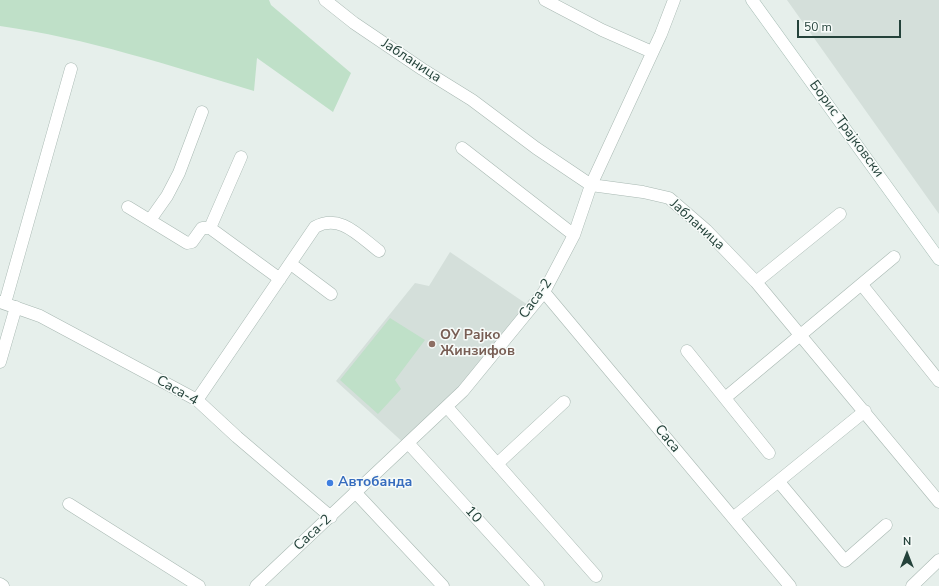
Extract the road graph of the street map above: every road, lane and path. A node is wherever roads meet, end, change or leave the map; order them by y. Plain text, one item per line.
1 (325, 0) edge
2 (545, 0) edge
3 (674, 0) edge
4 (752, 0) edge
5 (652, 52) junction
6 (71, 69) dead end
7 (202, 112) dead end
8 (462, 148) dead end
9 (241, 157) dead end
10 (591, 184) junction
11 (128, 207) dead end
12 (840, 214) dead end
13 (150, 220) junction
14 (210, 228) junction
15 (574, 235) junction
16 (379, 251) dead end
17 (894, 257) dead end
18 (939, 259) edge
19 (291, 264) junction
20 (280, 279) junction
21 (756, 282) junction
22 (862, 284) junction
23 (544, 292) junction
24 (331, 294) dead end
25 (7, 304) edge
26 (800, 335) junction
27 (687, 351) dead end
28 (0, 362) edge
29 (939, 381) edge
30 (725, 398) junction
31 (197, 400) junction
32 (564, 402) dead end
33 (447, 407) junction
34 (865, 411) junction
35 (409, 444) junction
36 (769, 453) dead end
37 (497, 464) junction
38 (779, 482) junction
39 (355, 492) junction
40 (939, 502) edge
41 (68, 504) dead end
42 (331, 517) junction
43 (733, 518) junction
44 (886, 525) dead end
45 (939, 560) edge
46 (596, 576) dead end
47 (0, 584) edge
48 (3, 586) edge
49 (199, 586) edge
50 (256, 586) edge
51 (443, 586) edge
52 (538, 586) edge
53 (790, 586) edge
54 (912, 586) edge

1 - 10 street, Јабланица
2 - 5 street
3 - 5 street, Саса-2
4 - 18 street, Борис Трајковски
5 - 10 street, Саса-2
6 - 25 street
7 - 13 street
8 - 15 street
9 - 14 street
10 - 15 street, Саса-2
10 - 21 street, Јабланица
11 - 13 street
12 - 21 street
13 - 14 street
14 - 20 street
15 - 23 street, Саса-2
16 - 19 street
17 - 22 street
19 - 20 street
19 - 24 street
20 - 31 street
21 - 26 street, Јабланица
22 - 26 street
22 - 29 street
23 - 33 street, Саса-2
23 - 43 street, Саса
25 - 28 street
25 - 31 street, Саса-4
26 - 30 street
26 - 34 street, Јабланица
27 - 30 street
30 - 36 street
31 - 42 street, Саса-4
32 - 37 street
33 - 35 street, Саса-2
33 - 37 street
34 - 38 street
34 - 40 street, Јабланица
35 - 39 street, Саса-2
35 - 52 street, 10
37 - 46 street
38 - 43 street
38 - 44 street
39 - 42 street, Саса-2
39 - 51 street
41 - 49 street
42 - 50 street, Саса-2
43 - 53 street, Саса
45 - 54 street
47 - 48 street

